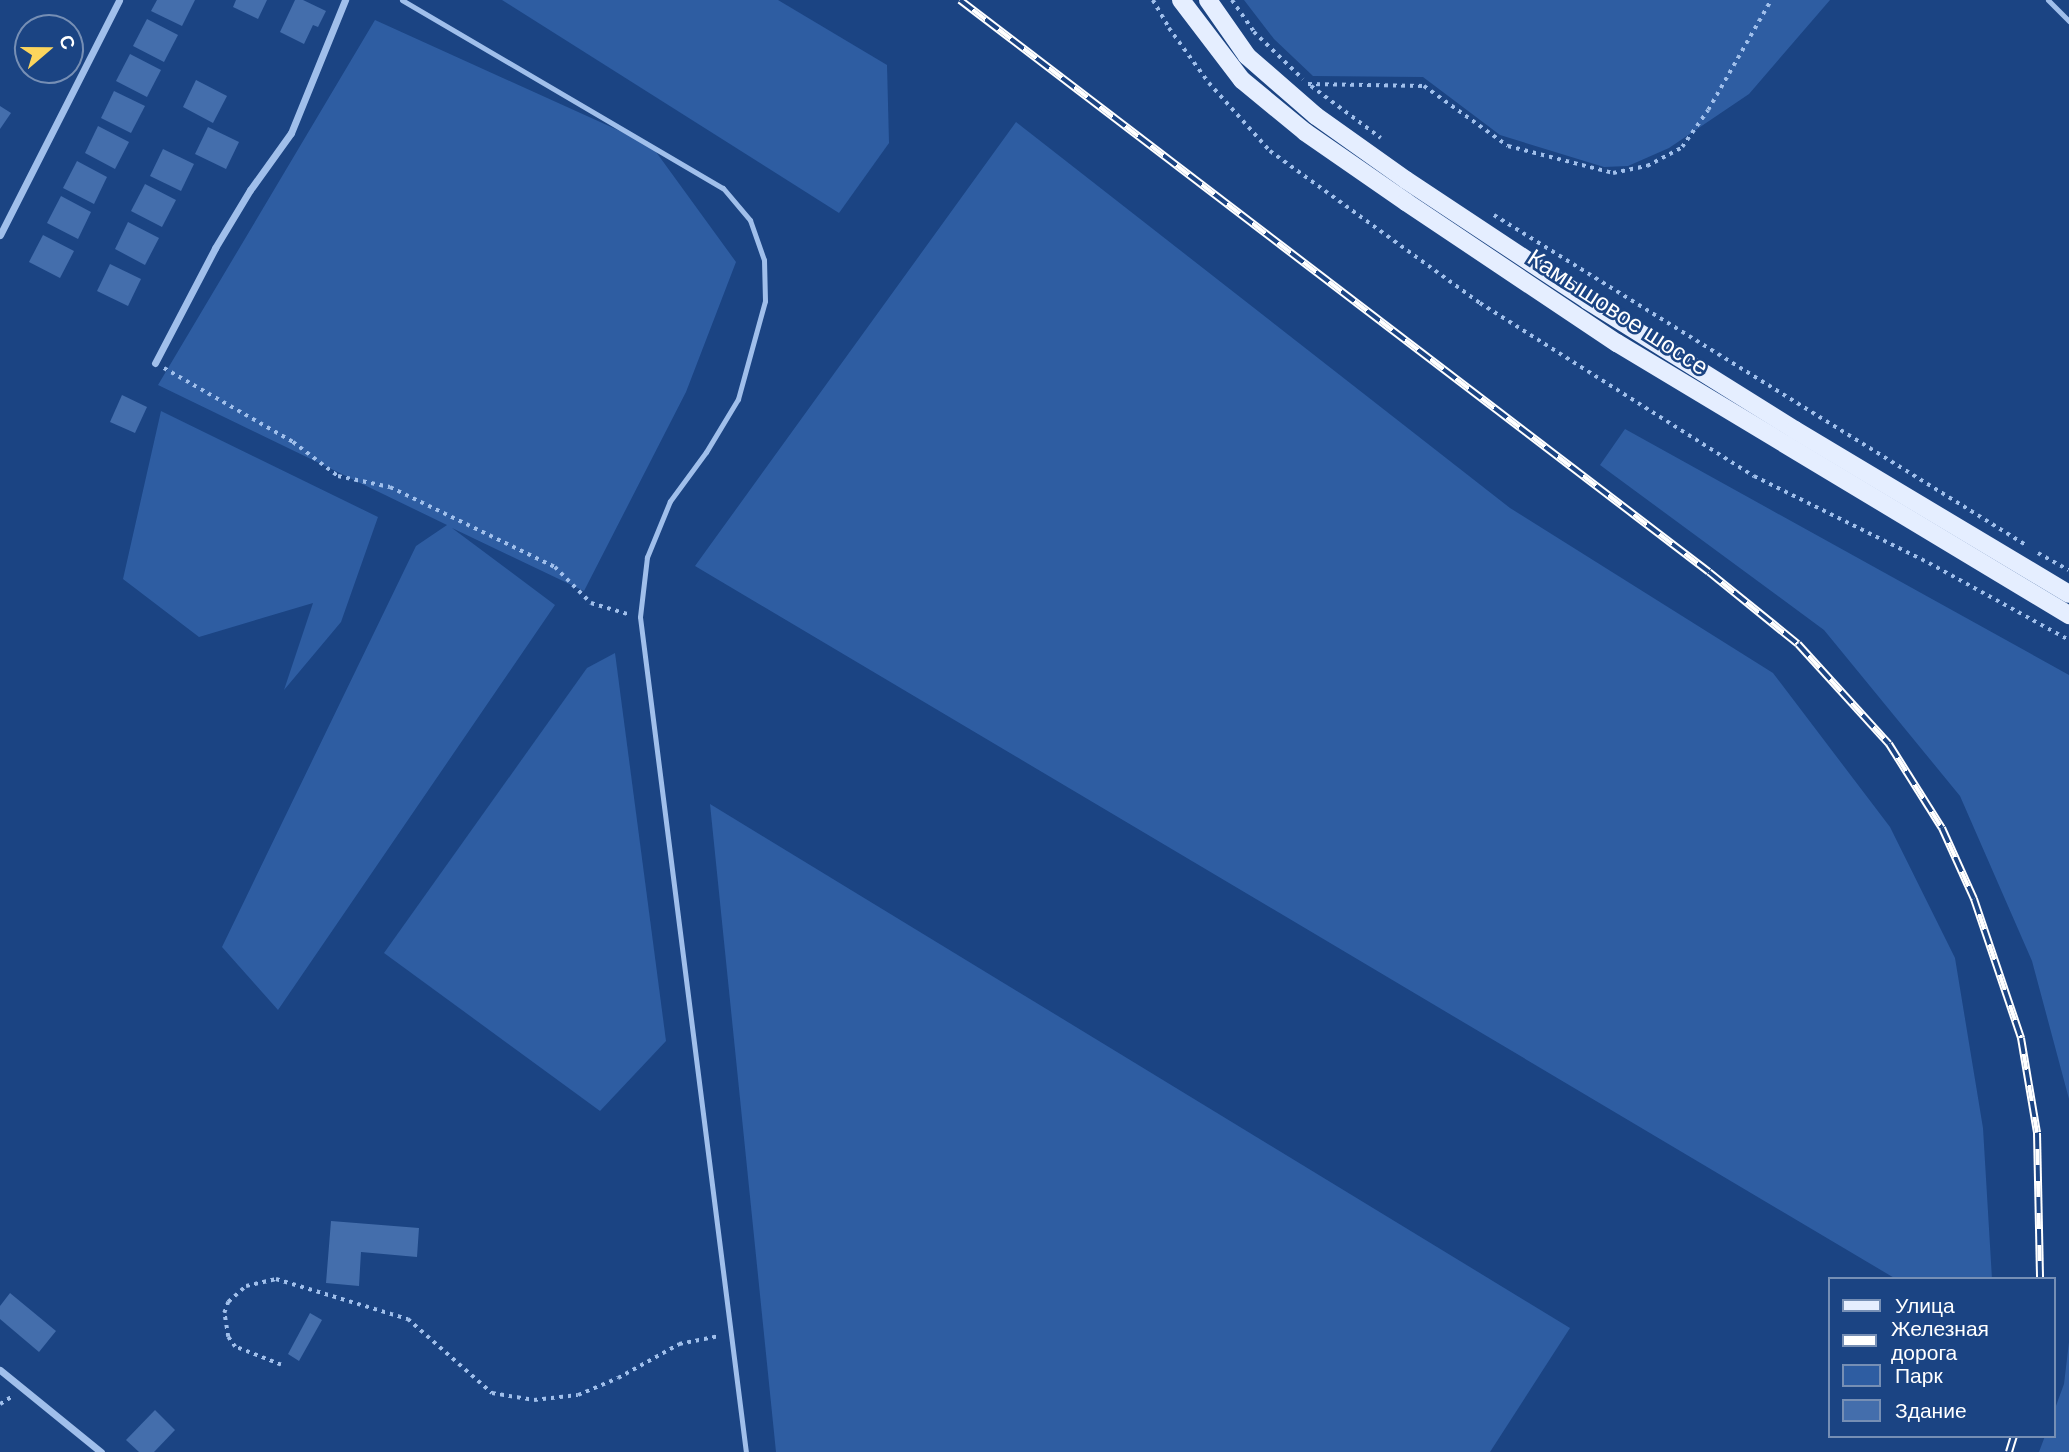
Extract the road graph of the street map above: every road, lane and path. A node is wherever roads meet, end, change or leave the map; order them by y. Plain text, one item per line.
1 (119, 0) edge
2 (345, 0) edge
3 (402, 0) edge
4 (1153, 0) edge
5 (1181, 0) edge
6 (1208, 0) edge
7 (1232, 0) edge
8 (1771, 0) edge
9 (2048, 0) edge
10 (2069, 21) edge
11 (1308, 83) junction
12 (1387, 143) dead end
13 (1489, 212) dead end
14 (0, 235) edge
15 (155, 363) joint
16 (2069, 570) edge
17 (2069, 594) edge
18 (2069, 615) edge
19 (640, 617) junction
20 (2069, 640) edge
21 (732, 1335) junction
22 (281, 1365) dead end
23 (0, 1370) edge
24 (101, 1452) edge
25 (746, 1452) edge

1 - 14 street
2 - 15 street
3 - 19 lane
4 - 20 path
5 - 18 main road, Камышовое шоссе
6 - 17 main road, Камышовое шоссе
7 - 11 path
8 - 11 path
9 - 10 lane
11 - 12 path
13 - 16 path
15 - 19 path
19 - 21 lane
21 - 22 path
21 - 25 lane
23 - 24 street

